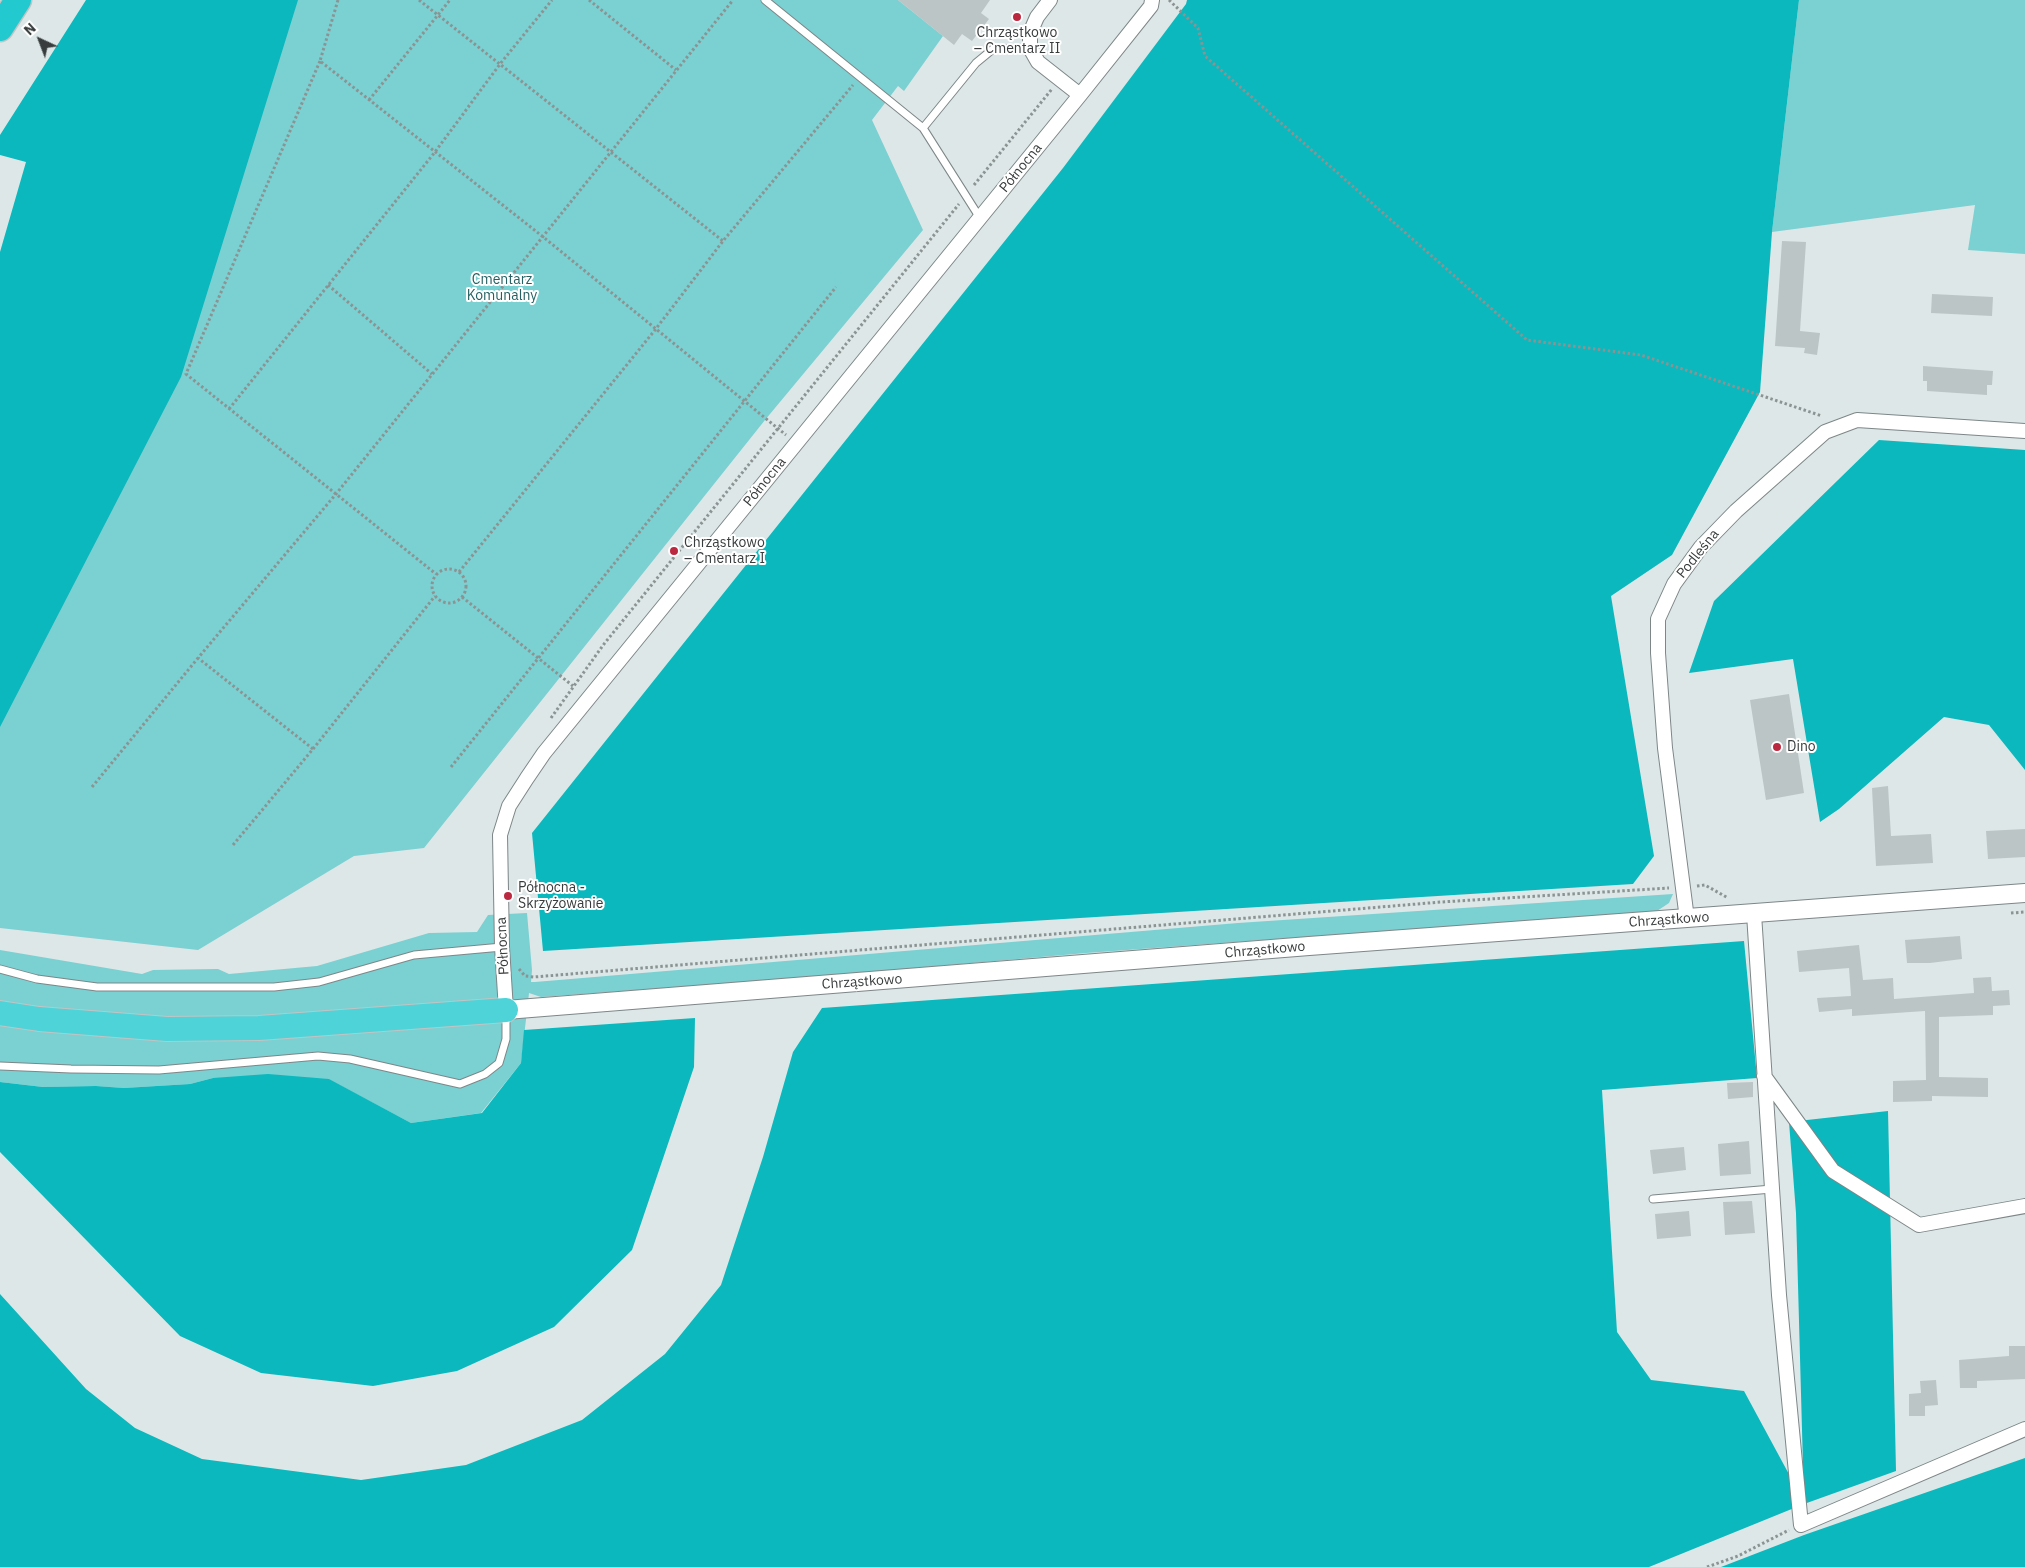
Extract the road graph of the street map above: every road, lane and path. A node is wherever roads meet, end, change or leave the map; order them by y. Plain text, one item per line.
1 (18, 0) edge
2 (338, 0) edge
3 (418, 0) edge
4 (450, 0) edge
5 (552, 0) edge
6 (588, 0) edge
7 (734, 0) edge
8 (765, 0) edge
9 (1050, 0) edge
10 (1152, 0) edge
11 (1169, 0) edge
12 (438, 15) junction
13 (0, 28) edge
14 (1030, 48) junction
15 (320, 61) junction
16 (500, 64) junction
17 (676, 70) junction
18 (860, 76) junction
19 (1080, 95) junction
20 (368, 100) junction
21 (923, 128) junction
22 (435, 152) junction
23 (610, 152) junction
24 (980, 219) junction
25 (542, 236) junction
26 (723, 241) junction
27 (328, 285) junction
28 (836, 287) dead end
29 (655, 330) junction
30 (432, 374) junction
31 (743, 402) junction
32 (229, 409) junction
33 (1846, 424) junction
34 (2025, 431) edge
35 (796, 443) junction
36 (336, 494) junction
37 (459, 572) junction
38 (436, 574) junction
39 (435, 596) junction
40 (462, 597) junction
41 (198, 658) junction
42 (539, 658) junction
43 (590, 699) junction
44 (313, 749) junction
45 (451, 768) dead end
46 (92, 787) dead end
47 (233, 845) dead end
48 (1684, 888) junction
49 (2025, 893) edge
50 (1730, 899) dead end
51 (1754, 914) junction
52 (1687, 919) junction
53 (502, 947) junction
54 (518, 966) dead end
55 (0, 969) edge
56 (506, 1010) junction
57 (0, 1013) edge
58 (0, 1066) edge
59 (1764, 1076) junction
60 (1772, 1190) junction
61 (1653, 1199) dead end
62 (2025, 1206) edge
63 (2025, 1429) edge
64 (1801, 1525) junction
65 (1707, 1567) edge

1 - 13 highway
2 - 15 path
3 - 12 path
4 - 12 path
5 - 16 path
6 - 17 path
7 - 17 path
8 - 18 lane
9 - 14 street
10 - 19 street, Północna
11 - 33 path
12 - 16 path
12 - 20 path
14 - 19 street
14 - 21 lane
15 - 20 path
15 - 32 path
16 - 22 path
16 - 23 path
17 - 23 path
18 - 21 lane
18 - 26 path
19 - 24 street, Północna
20 - 22 path
21 - 24 lane
22 - 25 path
22 - 27 path
23 - 25 path
23 - 26 path
24 - 35 street, Północna
25 - 29 path
25 - 30 path
26 - 29 path
27 - 30 path
27 - 32 path
28 - 31 path
29 - 31 path
29 - 37 path
30 - 36 path
31 - 35 path
31 - 42 path
32 - 36 path
33 - 34 street, Podleśna
33 - 48 street, Podleśna
35 - 43 street, Północna
36 - 38 path
36 - 41 path
37 - 38 path
37 - 40 path
38 - 39 path
39 - 40 path
39 - 44 path
40 - 42 path
41 - 44 path
41 - 46 path
42 - 43 path
42 - 45 path
43 - 53 street, Północna
44 - 47 path
48 - 50 path
48 - 52 street, Podleśna
48 - 54 path
49 - 51 street, Chrząstkowo
51 - 52 street, Chrząstkowo
51 - 59 street
52 - 56 street, Chrząstkowo
53 - 55 lane
53 - 56 street, Północna
56 - 57 highway
56 - 58 lane
59 - 60 street
59 - 62 street
60 - 61 lane
60 - 64 street
63 - 64 street
64 - 65 path

